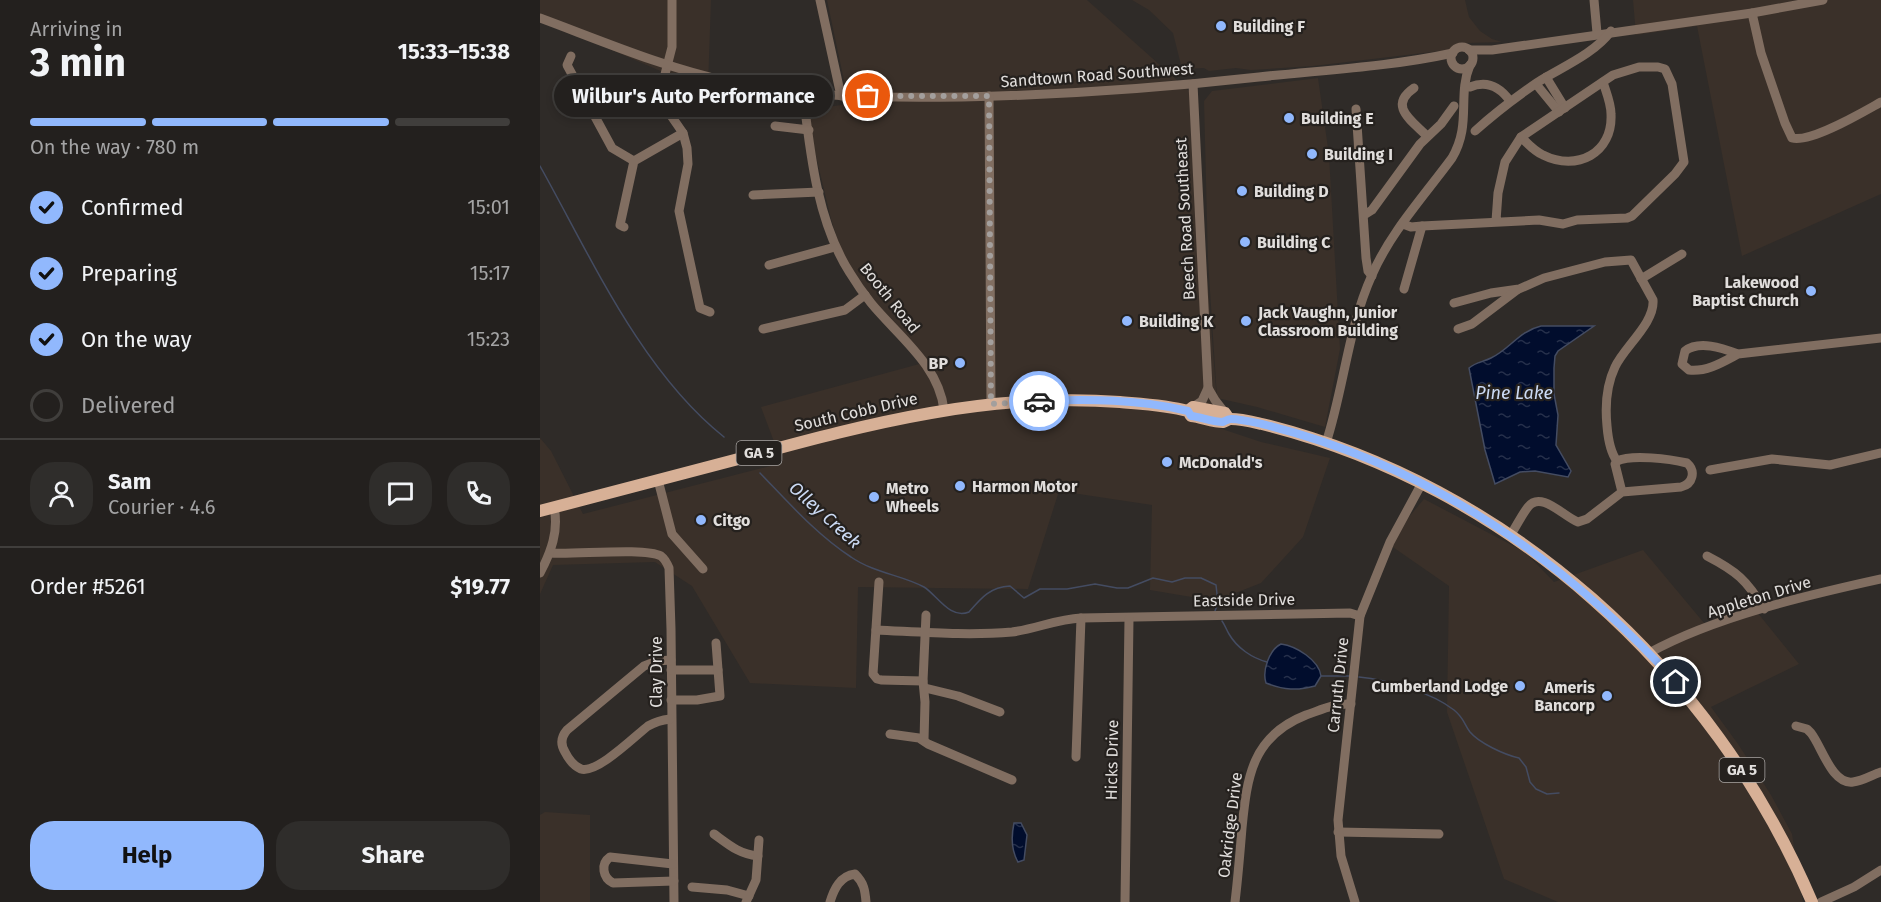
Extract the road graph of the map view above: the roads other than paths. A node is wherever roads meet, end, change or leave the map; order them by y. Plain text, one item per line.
1 (672, 0) edge
2 (820, 0) edge
3 (1594, 0) edge
4 (1823, 0) edge
5 (1752, 13) junction
6 (540, 18) edge
7 (1611, 31) junction
8 (1597, 33) junction
9 (1504, 48) junction
10 (1469, 50) junction
11 (571, 56) dead end
12 (1453, 60) junction
13 (668, 64) junction
14 (1471, 64) junction
15 (1546, 77) junction
16 (1602, 82) junction
17 (1193, 84) junction
18 (1536, 84) junction
19 (1470, 87) dead end
20 (1414, 88) dead end
21 (803, 93) junction
22 (841, 96) junction
23 (989, 96) junction
24 (1464, 96) junction
25 (1510, 101) junction
26 (1881, 102) edge
27 (1454, 106) dead end
28 (1356, 109) dead end
29 (1562, 110) junction
30 (774, 126) dead end
31 (809, 130) junction
32 (1475, 131) dead end
33 (683, 133) junction
34 (1427, 136) junction
35 (1521, 137) junction
36 (634, 161) junction
37 (819, 192) junction
38 (753, 195) dead end
39 (1364, 215) junction
40 (1496, 221) junction
41 (1403, 224) junction
42 (1422, 226) junction
43 (624, 227) dead end
44 (835, 247) junction
45 (1682, 255) dead end
46 (769, 265) dead end
47 (1372, 276) junction
48 (1641, 279) junction
49 (1404, 289) dead end
50 (1519, 289) junction
51 (865, 295) junction
52 (1454, 303) dead end
53 (710, 312) dead end
54 (763, 329) dead end
55 (1458, 329) dead end
56 (1881, 338) edge
57 (1738, 354) junction
58 (1208, 388) junction
59 (991, 404) junction
60 (1190, 409) junction
61 (944, 410) junction
62 (1227, 416) junction
63 (1326, 443) junction
64 (1881, 453) edge
65 (1617, 461) junction
66 (1710, 470) dead end
67 (658, 480) junction
68 (1422, 483) junction
69 (1622, 492) junction
70 (554, 507) junction
71 (540, 511) edge
72 (1510, 536) junction
73 (550, 553) junction
74 (1707, 556) dead end
75 (703, 569) dead end
76 (540, 573) edge
77 (1881, 579) edge
78 (879, 582) dead end
79 (1764, 609) junction
80 (926, 615) dead end
81 (1360, 616) junction
82 (1081, 618) junction
83 (1129, 619) junction
84 (876, 630) junction
85 (926, 632) junction
86 (716, 643) dead end
87 (1649, 653) junction
88 (671, 665) junction
89 (718, 670) junction
90 (924, 685) junction
91 (671, 700) junction
92 (1351, 704) junction
93 (1000, 712) dead end
94 (670, 719) junction
95 (1796, 726) dead end
96 (890, 734) dead end
97 (924, 740) junction
98 (1076, 757) dead end
99 (1881, 772) edge
100 (1012, 780) dead end
101 (1338, 832) junction
102 (714, 834) dead end
103 (1439, 834) dead end
104 (759, 840) dead end
105 (758, 856) junction
106 (673, 864) junction
107 (1881, 870) edge
108 (674, 881) junction
109 (692, 887) dead end
110 (747, 899) edge
111 (674, 902) edge
112 (830, 902) edge
113 (866, 902) edge
114 (1125, 902) edge
115 (1235, 902) edge
116 (1355, 902) edge
117 (1812, 902) edge
118 (1821, 902) edge

1 - 13 street
2 - 22 street
3 - 8 street
4 - 5 street
5 - 7 street
5 - 26 street
6 - 13 street, Sandtown Road Southwest
7 - 8 street
7 - 15 street
8 - 9 street
9 - 10 street
9 - 14 street
10 - 12 street
10 - 14 street
11 - 36 street
12 - 14 street
12 - 17 street, Sandtown Road Southwest
12 - 24 street
13 - 21 street, Sandtown Road Southwest
13 - 33 street
14 - 24 street
15 - 18 street
15 - 29 street
16 - 29 street
16 - 35 street
16 - 40 street
17 - 23 street, Sandtown Road Southwest
17 - 58 street, Beech Road Southeast
18 - 25 street
18 - 29 street
19 - 25 street
20 - 34 street
21 - 22 street, Sandtown Road Southwest
21 - 31 street, Booth Road
22 - 23 street, Sandtown Road Southwest
23 - 59 street
24 - 41 street
25 - 32 street
27 - 34 street
28 - 39 street
29 - 35 street
30 - 31 street
31 - 37 street, Booth Road
33 - 36 street
33 - 53 street
34 - 39 street
35 - 40 street
36 - 43 street
37 - 38 street
37 - 44 street, Booth Road
39 - 47 street
40 - 42 street
41 - 42 street
41 - 47 street
42 - 49 street
44 - 46 street
44 - 51 street, Booth Road
45 - 48 street
47 - 63 street
48 - 50 street
48 - 65 street
50 - 52 street
50 - 55 street
51 - 54 street
51 - 61 street, Booth Road
56 - 57 street
57 - 57 street
58 - 60 street
58 - 62 street
59 - 60 main road, South Cobb Drive / GA 5
59 - 61 main road, South Cobb Drive / GA 5
60 - 62 main road, South Cobb Drive / GA 5
61 - 67 main road, South Cobb Drive / GA 5
62 - 63 main road, South Cobb Drive / GA 5
63 - 68 main road, South Cobb Drive / GA 5
64 - 66 street
65 - 69 street
65 - 69 street
67 - 70 main road, South Cobb Drive / GA 5
67 - 75 street
68 - 72 main road, South Cobb Drive / GA 5
68 - 81 street, Carruth Drive
69 - 72 street
70 - 71 main road, South Cobb Drive / GA 5
70 - 73 street
72 - 87 main road, South Cobb Drive / GA 5
73 - 76 street
73 - 88 street, Clay Drive
74 - 79 street
77 - 79 street, Appleton Drive
78 - 84 street
79 - 87 street, Appleton Drive
80 - 85 street
81 - 83 street, Eastside Drive
81 - 92 street, Carruth Drive
82 - 83 street, Eastside Drive
82 - 85 street, Eastside Drive
82 - 98 street
83 - 114 street, Hicks Drive
84 - 85 street, Eastside Drive
84 - 90 street
85 - 90 street
86 - 89 street
87 - 117 main road, South Cobb Drive / GA 5
88 - 89 street
88 - 91 street, Clay Drive
88 - 94 street
89 - 91 street
90 - 93 street
90 - 97 street
91 - 94 street, Clay Drive
92 - 101 street, Carruth Drive
92 - 115 street, Oakridge Drive
94 - 106 street, Clay Drive
95 - 99 street
96 - 97 street
97 - 100 street
101 - 103 street
101 - 116 street, Carruth Drive
102 - 105 street
104 - 105 street
105 - 110 street
106 - 108 street, Clay Drive
106 - 108 street
107 - 118 street
108 - 111 street, Clay Drive
109 - 110 street
112 - 113 street

